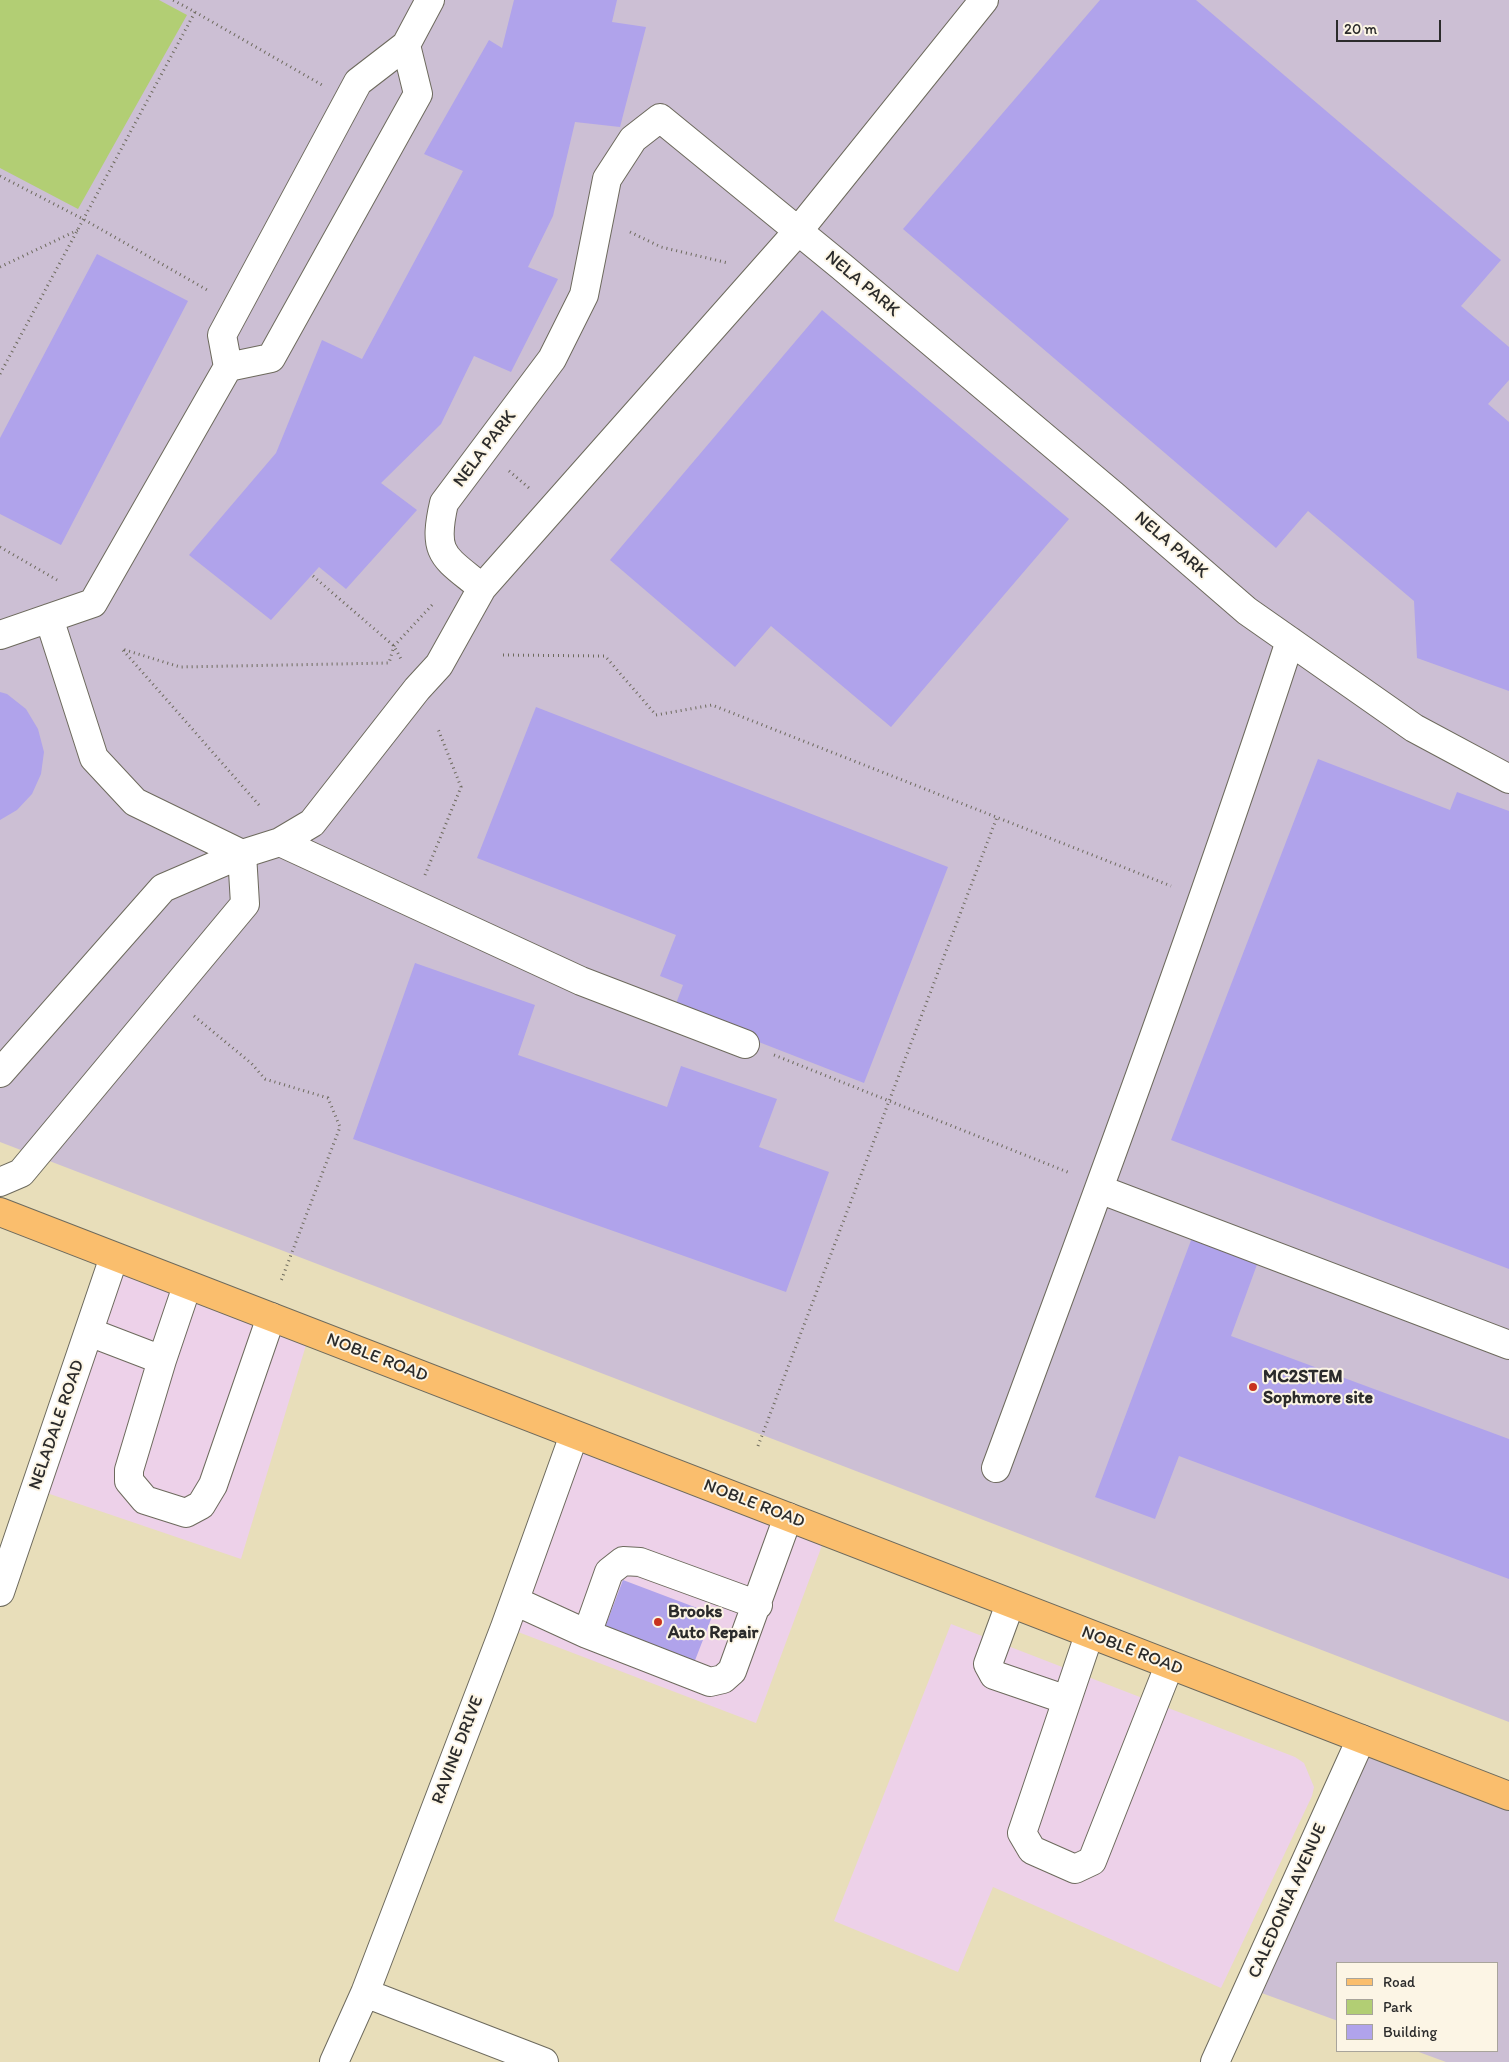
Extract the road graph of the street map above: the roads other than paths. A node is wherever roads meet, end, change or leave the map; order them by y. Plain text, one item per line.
1 (430, 0) edge
2 (984, 0) edge
3 (406, 45) junction
4 (799, 230) junction
5 (228, 367) junction
6 (482, 588) junction
7 (49, 618) junction
8 (0, 635) edge
9 (1290, 641) junction
10 (1509, 779) edge
11 (280, 842) junction
12 (242, 854) junction
13 (745, 1044) road end
14 (0, 1074) edge
15 (0, 1182) edge
16 (1099, 1189) junction
17 (0, 1212) edge
18 (114, 1257) junction
19 (187, 1286) junction
20 (271, 1317) junction
21 (89, 1332) junction
22 (1509, 1344) edge
23 (162, 1360) junction
24 (574, 1435) junction
25 (996, 1468) dead end
26 (788, 1517) junction
27 (0, 1592) edge
28 (515, 1601) junction
29 (1010, 1604) junction
30 (758, 1605) junction
31 (588, 1634) junction
32 (1089, 1634) junction
33 (1170, 1666) junction
34 (1067, 1700) junction
35 (1361, 1739) junction
36 (1509, 1796) edge
37 (365, 1993) junction
38 (334, 2062) edge
39 (544, 2062) edge
40 (1215, 2062) edge

1 - 3 street
2 - 4 street
3 - 5 street
3 - 5 street
4 - 6 street
4 - 6 street, NELA PARK
4 - 9 street, NELA PARK
5 - 7 street
6 - 11 street
7 - 8 street
7 - 12 street
9 - 10 street, NELA PARK
9 - 16 street
11 - 12 street
11 - 13 street
12 - 14 street
12 - 15 street
16 - 22 street
16 - 25 street
17 - 18 main road, NOBLE ROAD
18 - 19 main road, NOBLE ROAD
18 - 21 street, NELADALE ROAD
19 - 20 main road, NOBLE ROAD
19 - 23 street
20 - 23 street
20 - 24 main road, NOBLE ROAD
21 - 23 street
21 - 27 street, NELADALE ROAD
24 - 26 main road, NOBLE ROAD
24 - 28 street, RAVINE DRIVE
26 - 29 main road, NOBLE ROAD
26 - 30 street
28 - 31 street
28 - 37 street, RAVINE DRIVE
29 - 32 main road, NOBLE ROAD
29 - 34 street
30 - 31 street
30 - 31 street
32 - 33 main road, NOBLE ROAD
32 - 34 street
33 - 34 street
33 - 35 main road, NOBLE ROAD
35 - 36 main road, NOBLE ROAD
35 - 40 street, CALEDONIA AVENUE
37 - 38 street, RAVINE DRIVE
37 - 39 street

